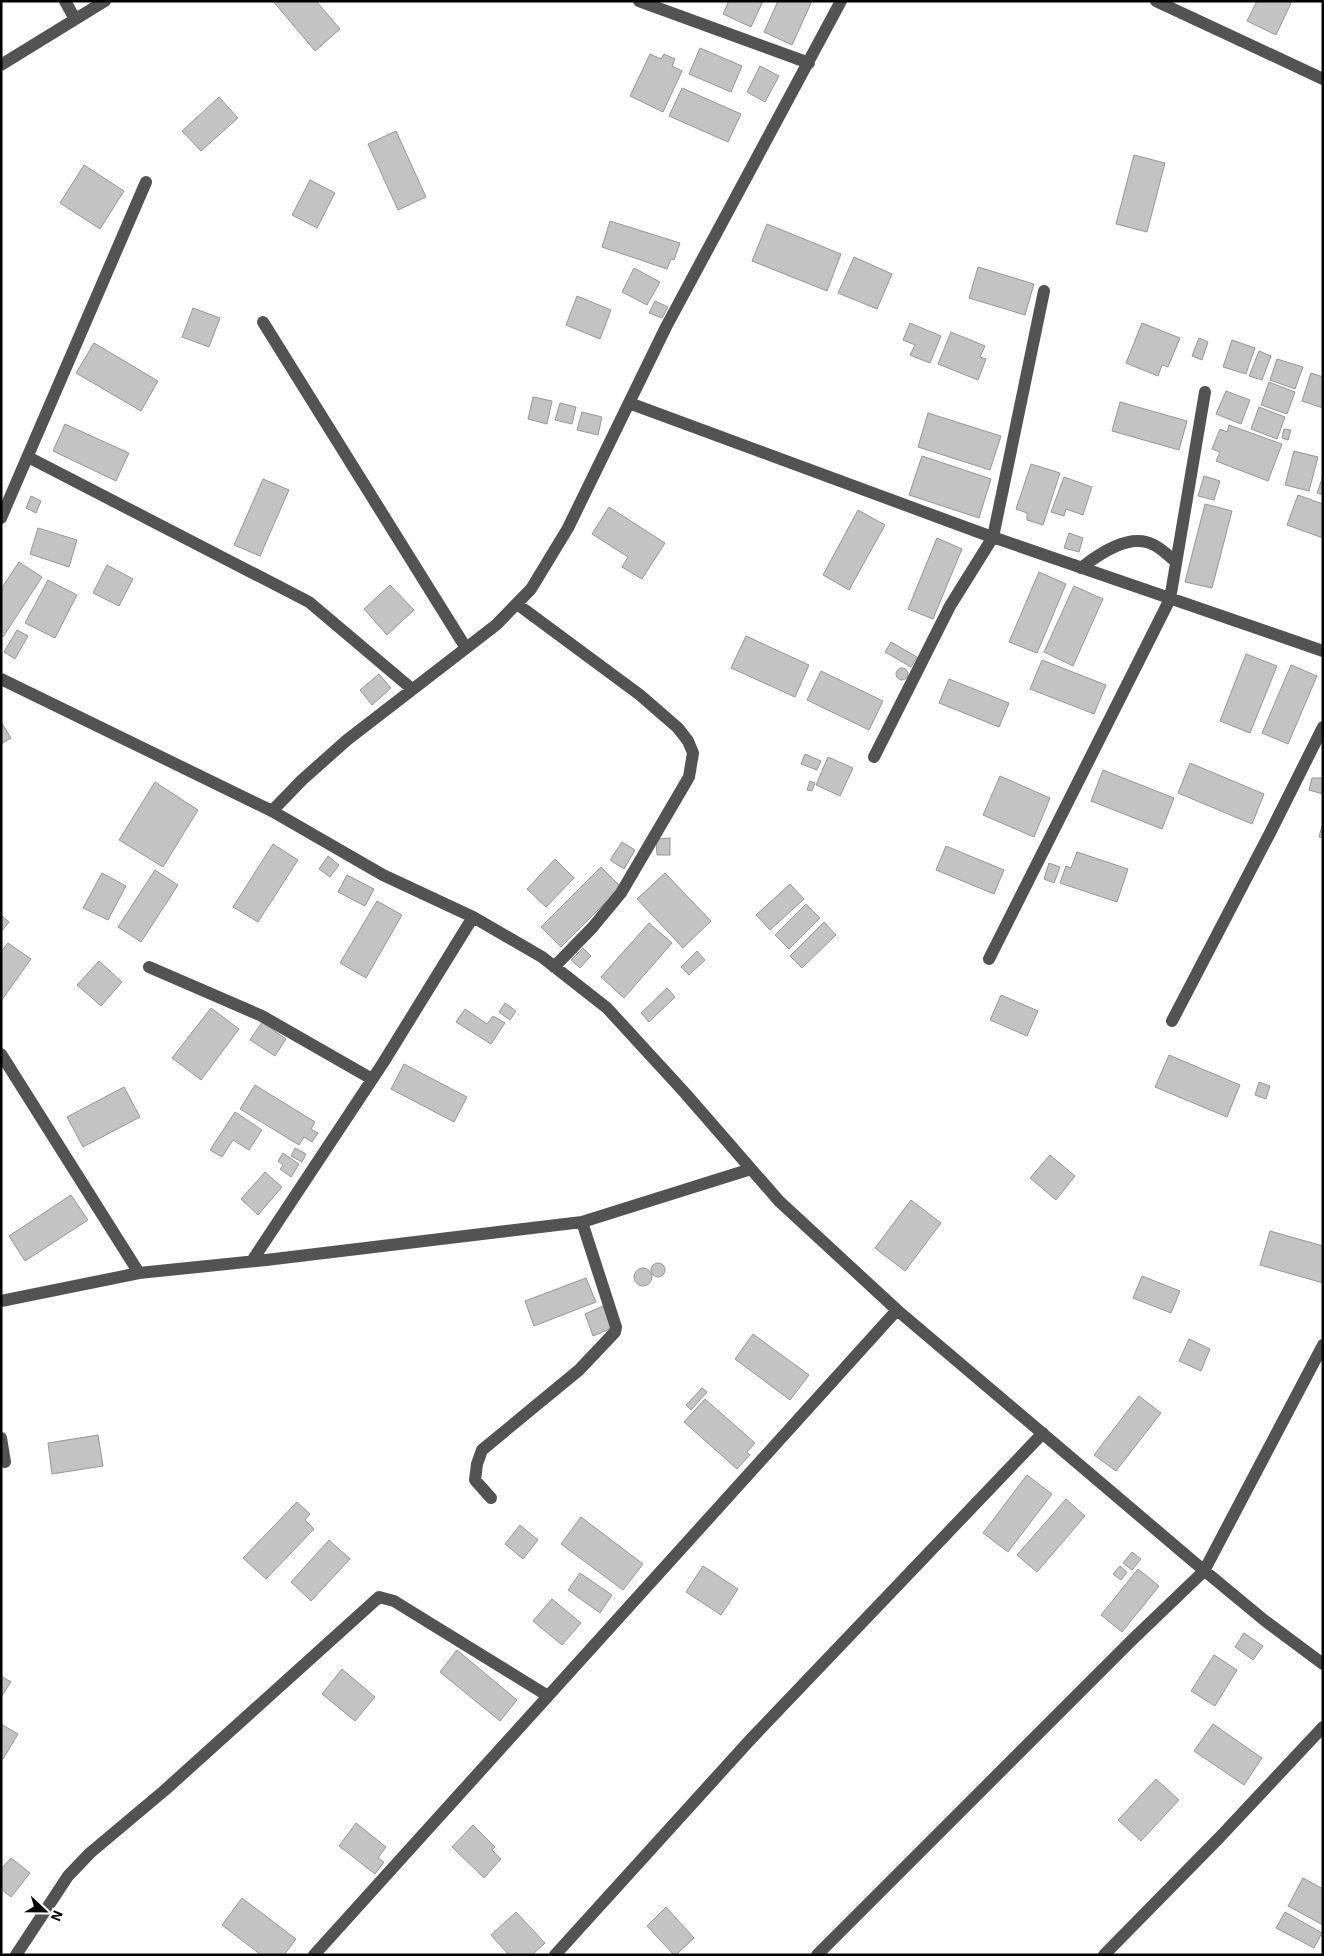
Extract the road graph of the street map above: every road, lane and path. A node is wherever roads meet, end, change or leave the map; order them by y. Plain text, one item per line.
1 (65, 1) edge
2 (104, 1) edge
3 (639, 1) edge
4 (841, 1) edge
5 (1156, 1) edge
6 (75, 18) junction
7 (809, 63) junction
8 (1, 65) edge
9 (1323, 79) edge
10 (146, 182) dead end
11 (1044, 291) dead end
12 (263, 322) dead end
13 (1205, 392) dead end
14 (629, 404) junction
15 (28, 457) junction
16 (1, 518) edge
17 (993, 537) junction
18 (1176, 562) junction
19 (1081, 568) junction
20 (1170, 599) junction
21 (517, 604) junction
22 (466, 648) junction
23 (1323, 651) edge
24 (1, 679) edge
25 (412, 689) junction
26 (1323, 727) edge
27 (874, 757) dead end
28 (272, 811) junction
29 (473, 916) junction
30 (989, 959) dead end
31 (149, 967) dead end
32 (554, 967) junction
33 (1172, 1021) dead end
34 (1, 1054) edge
35 (372, 1078) junction
36 (751, 1169) junction
37 (582, 1222) junction
38 (252, 1261) junction
39 (140, 1273) junction
40 (1, 1301) edge
41 (897, 1310) junction
42 (1323, 1345) edge
43 (1043, 1433) junction
44 (1, 1438) edge
45 (5, 1462) dead end
46 (491, 1498) dead end
47 (1204, 1571) junction
48 (1323, 1664) edge
49 (548, 1696) junction
50 (1323, 1727) edge
51 (16, 1955) edge
52 (314, 1955) edge
53 (555, 1955) edge
54 (818, 1955) edge
55 (1104, 1955) edge

1 - 6 street
2 - 6 street
3 - 7 street
4 - 7 street
5 - 9 street
6 - 8 street
7 - 14 street
10 - 15 street
11 - 17 street
12 - 22 street
13 - 18 street
14 - 17 street
14 - 21 street
15 - 16 street
15 - 25 street
17 - 19 street
17 - 27 street
18 - 19 street
18 - 20 street
19 - 20 street
20 - 23 street
20 - 30 street
21 - 22 street
21 - 32 street
22 - 25 street
24 - 28 street
25 - 28 street
26 - 33 street
28 - 29 street
29 - 32 street
29 - 35 street
31 - 35 street
32 - 36 street
34 - 39 street
35 - 38 street
36 - 37 street
36 - 41 street
37 - 38 street
37 - 46 street
38 - 39 street
39 - 40 street
41 - 43 street
41 - 49 street
42 - 47 street
43 - 47 street
43 - 53 street
44 - 45 street
47 - 48 street
47 - 54 street
49 - 51 street
49 - 52 street
50 - 55 street

